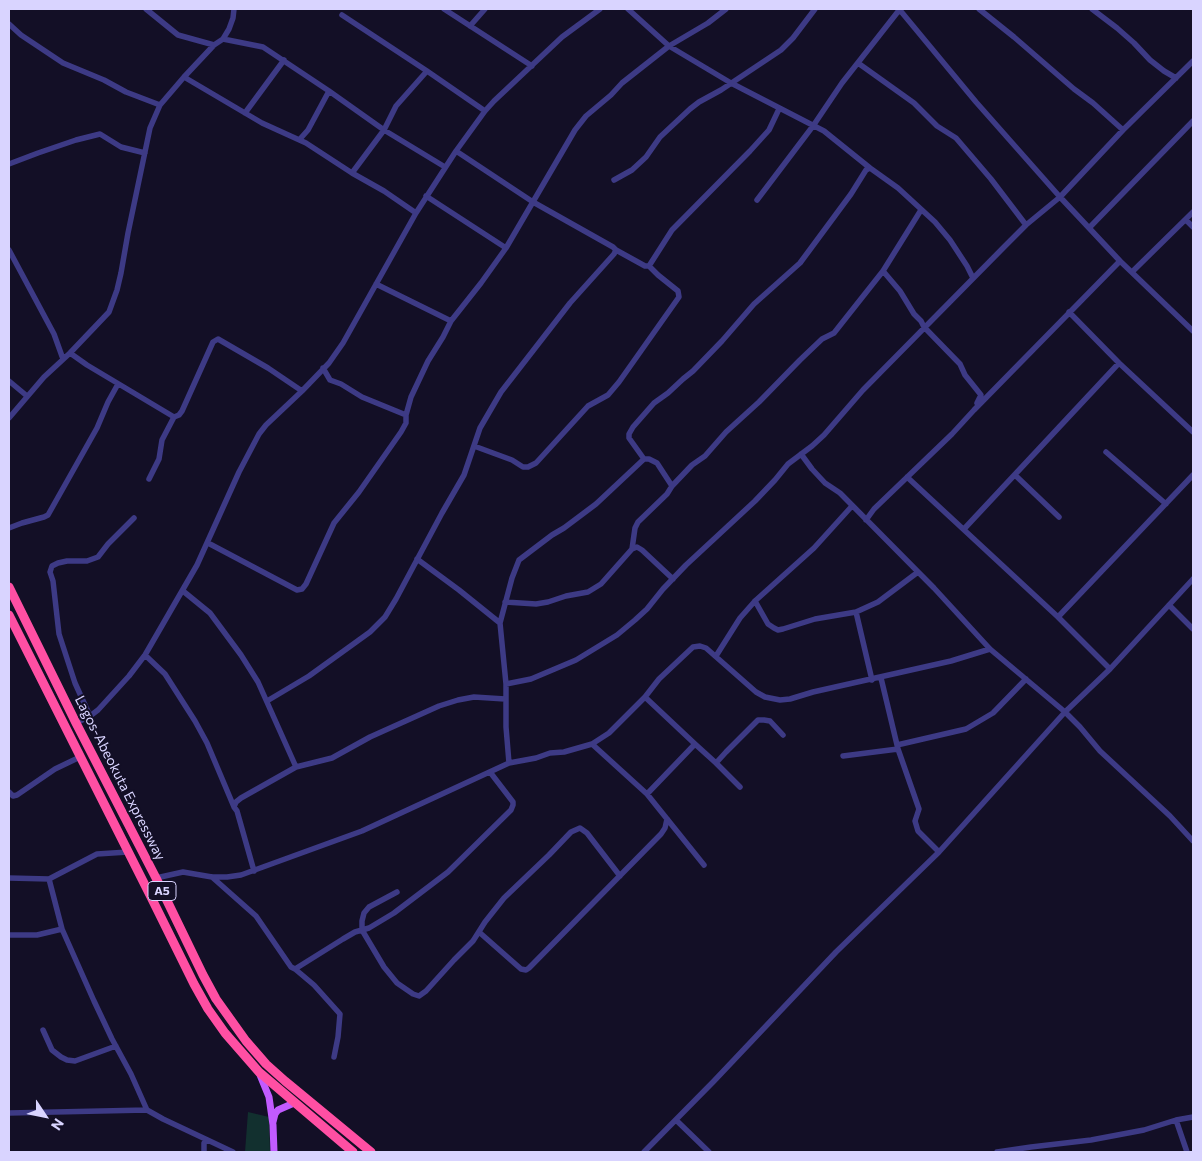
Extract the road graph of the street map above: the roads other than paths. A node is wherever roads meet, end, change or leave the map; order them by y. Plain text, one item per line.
1 (146, 9) edge
2 (234, 9) edge
3 (444, 9) edge
4 (485, 9) edge
5 (600, 9) edge
6 (628, 9) edge
7 (726, 9) edge
8 (815, 9) edge
9 (900, 9) edge
10 (1092, 9) edge
11 (983, 10) edge
12 (342, 16) dead end
13 (9, 24) edge
14 (470, 26) junction
15 (223, 39) junction
16 (214, 45) junction
17 (669, 46) junction
18 (284, 60) junction
19 (1193, 61) edge
20 (858, 63) junction
21 (532, 66) junction
22 (427, 71) junction
23 (184, 77) junction
24 (1176, 78) junction
25 (731, 83) junction
26 (329, 91) junction
27 (160, 105) junction
28 (779, 109) junction
29 (485, 111) junction
30 (245, 113) junction
31 (1193, 121) edge
32 (813, 126) junction
33 (384, 130) junction
34 (1123, 130) junction
35 (300, 139) junction
36 (456, 151) junction
37 (144, 153) junction
38 (9, 164) edge
39 (445, 167) junction
40 (870, 168) junction
41 (352, 173) junction
42 (614, 180) dead end
43 (426, 196) junction
44 (1060, 198) junction
45 (757, 200) dead end
46 (533, 202) junction
47 (922, 210) junction
48 (1193, 212) edge
49 (416, 213) junction
50 (1186, 220) junction
51 (1026, 225) junction
52 (1193, 227) edge
53 (1089, 228) junction
54 (506, 248) junction
55 (9, 250) edge
56 (616, 250) junction
57 (1120, 261) junction
58 (649, 266) junction
59 (883, 271) junction
60 (1132, 272) junction
61 (973, 278) junction
62 (376, 284) junction
63 (1069, 312) junction
64 (451, 321) junction
65 (924, 327) junction
66 (1193, 331) edge
67 (70, 353) junction
68 (63, 359) junction
69 (1119, 363) junction
70 (323, 368) junction
71 (9, 381) edge
72 (118, 384) junction
73 (302, 392) junction
74 (27, 396) junction
75 (974, 410) junction
76 (406, 415) junction
77 (174, 417) junction
78 (9, 418) edge
79 (1193, 432) edge
80 (474, 446) junction
81 (1106, 452) dead end
82 (801, 454) junction
83 (644, 459) junction
84 (1015, 475) junction
85 (1193, 476) edge
86 (907, 477) junction
87 (150, 479) dead end
88 (672, 486) junction
89 (1166, 504) junction
90 (852, 506) junction
91 (1059, 517) dead end
92 (134, 518) dead end
93 (866, 520) junction
94 (9, 528) edge
95 (964, 529) junction
96 (208, 543) junction
97 (632, 548) junction
98 (418, 559) junction
99 (918, 572) junction
100 (673, 579) junction
101 (1193, 579) edge
102 (9, 587) edge
103 (183, 591) junction
104 (755, 601) junction
105 (505, 602) junction
106 (1169, 605) junction
107 (856, 612) junction
108 (9, 615) edge
109 (1058, 617) junction
110 (500, 623) junction
111 (1193, 629) edge
112 (990, 649) junction
113 (145, 655) junction
114 (716, 656) junction
115 (1110, 669) junction
116 (881, 678) junction
117 (1026, 679) junction
118 (872, 680) junction
119 (506, 684) junction
120 (645, 697) junction
121 (505, 699) junction
122 (267, 701) junction
123 (1066, 712) junction
124 (90, 716) junction
125 (76, 723) junction
126 (783, 735) dead end
127 (592, 744) junction
128 (695, 744) junction
129 (898, 747) junction
130 (843, 756) dead end
131 (80, 757) junction
132 (509, 763) junction
133 (716, 763) junction
134 (296, 767) junction
135 (490, 772) junction
136 (740, 787) dead end
137 (647, 794) junction
138 (10, 795) edge
139 (234, 807) junction
140 (667, 818) junction
141 (1193, 841) edge
142 (128, 852) junction
143 (939, 852) junction
144 (704, 864) dead end
145 (254, 871) junction
146 (620, 876) junction
147 (212, 877) junction
148 (9, 878) edge
149 (156, 878) junction
150 (49, 879) junction
151 (397, 892) dead end
152 (62, 930) junction
153 (362, 930) junction
154 (479, 932) junction
155 (9, 934) edge
156 (295, 969) junction
157 (43, 1030) dead end
158 (116, 1046) junction
159 (334, 1057) dead end
160 (259, 1072) junction
161 (294, 1103) junction
162 (147, 1110) junction
163 (9, 1113) edge
164 (1193, 1117) edge
165 (676, 1120) junction
166 (1176, 1120) junction
167 (272, 1125) junction
168 (207, 1140) junction
169 (1032, 1150) edge
170 (204, 1152) edge
171 (233, 1152) edge
172 (274, 1152) edge
173 (353, 1152) edge
174 (371, 1152) edge
175 (644, 1152) edge
176 (709, 1152) edge
177 (997, 1152) edge
178 (1187, 1152) edge

1 - 16 street
2 - 15 street
3 - 14 street
4 - 14 street
5 - 21 street
6 - 17 street
7 - 17 street
8 - 25 street
9 - 20 street
9 - 44 street
10 - 24 street
11 - 34 street
12 - 22 street
13 - 27 street
14 - 21 street
15 - 16 street
15 - 18 street
16 - 23 street
17 - 25 street
17 - 46 street
18 - 26 street
18 - 30 street
19 - 24 street
20 - 32 street
20 - 51 street
21 - 29 street
22 - 29 street
22 - 33 street
23 - 27 street
23 - 30 street
24 - 34 street
25 - 28 street
25 - 42 street
26 - 33 street
26 - 35 street
27 - 37 street
28 - 32 street
28 - 58 street
29 - 36 street
30 - 35 street
31 - 53 street
32 - 40 street
32 - 45 street
33 - 39 street
33 - 41 street
34 - 44 street
35 - 41 street
36 - 39 street
36 - 46 street
37 - 38 street
37 - 67 street
39 - 43 street
40 - 47 street
40 - 83 street
41 - 49 street
43 - 49 street
43 - 54 street
44 - 51 street
44 - 53 street
46 - 54 street
46 - 56 street
47 - 59 street
47 - 61 street
48 - 50 street
49 - 62 street
50 - 52 street
50 - 60 street
51 - 61 street
53 - 57 street
54 - 64 street
55 - 68 street
56 - 58 street
56 - 80 street
57 - 60 street
57 - 63 street
58 - 80 street
59 - 65 street
59 - 88 street
60 - 66 street
61 - 65 street
62 - 64 street
62 - 70 street
63 - 69 street
63 - 75 street
64 - 76 street
65 - 75 street
65 - 82 street
67 - 68 street
67 - 72 street
68 - 74 street
69 - 79 street
69 - 84 street
70 - 73 street
70 - 76 street
71 - 74 street
72 - 77 street
72 - 94 street
73 - 77 street
73 - 96 street
74 - 78 street
75 - 86 street
76 - 96 street
77 - 87 street
80 - 98 street
81 - 89 street
82 - 90 street
82 - 100 street
83 - 88 street
83 - 105 street
84 - 91 street
84 - 95 street
85 - 89 street
86 - 93 street
86 - 95 street
88 - 97 street
89 - 109 street
90 - 93 street
90 - 104 street
92 - 124 street
93 - 99 street
95 - 109 street
96 - 103 street
97 - 100 street
97 - 105 street
98 - 110 street
98 - 122 street
99 - 107 street
99 - 112 street
100 - 119 street
101 - 106 street
102 - 125 highway, Lagos-Abeokuta Expressway / A5
103 - 113 street
103 - 122 street
104 - 107 street
104 - 114 street
105 - 110 street
106 - 111 street
106 - 115 street
107 - 118 street
108 - 131 highway, Lagos-Abeokuta Expressway / A5
109 - 115 street
110 - 119 street
112 - 116 street
112 - 117 street
113 - 124 street
113 - 139 street
114 - 118 street
114 - 120 street
115 - 123 street
116 - 118 street
116 - 129 street
117 - 123 street
117 - 129 street
119 - 121 street
120 - 127 street
120 - 128 street
121 - 132 street
121 - 134 street
122 - 134 street
123 - 141 street
123 - 143 street
124 - 125 street
125 - 149 highway, Lagos-Abeokuta Expressway / A5
126 - 133 street
127 - 132 street
127 - 137 street
128 - 133 street
128 - 137 street
129 - 130 street
129 - 143 street
131 - 138 street
131 - 142 highway, Lagos-Abeokuta Expressway / A5
132 - 135 street
133 - 136 street
134 - 139 street
135 - 145 street
135 - 153 street
137 - 140 street
139 - 145 street
140 - 144 street
140 - 146 street
142 - 150 street
142 - 160 highway, Lagos-Abeokuta Expressway / A5
143 - 165 street
145 - 147 street
146 - 154 street
146 - 154 street
147 - 149 street
147 - 156 street
148 - 150 street
149 - 174 highway, Lagos-Abeokuta Expressway / A5
150 - 152 street
151 - 153 street
152 - 155 street
152 - 158 street
153 - 154 street
153 - 156 street
156 - 159 street
157 - 158 street
158 - 162 street
160 - 161 highway, Lagos-Abeokuta Expressway / A5
160 - 167 main road
161 - 167 main road
161 - 173 highway, Lagos-Abeokuta Expressway / A5
162 - 163 street
162 - 168 street
164 - 166 street
165 - 175 street
165 - 176 street
166 - 169 street
166 - 178 street
167 - 172 main road
168 - 170 street
168 - 171 street
169 - 177 street

